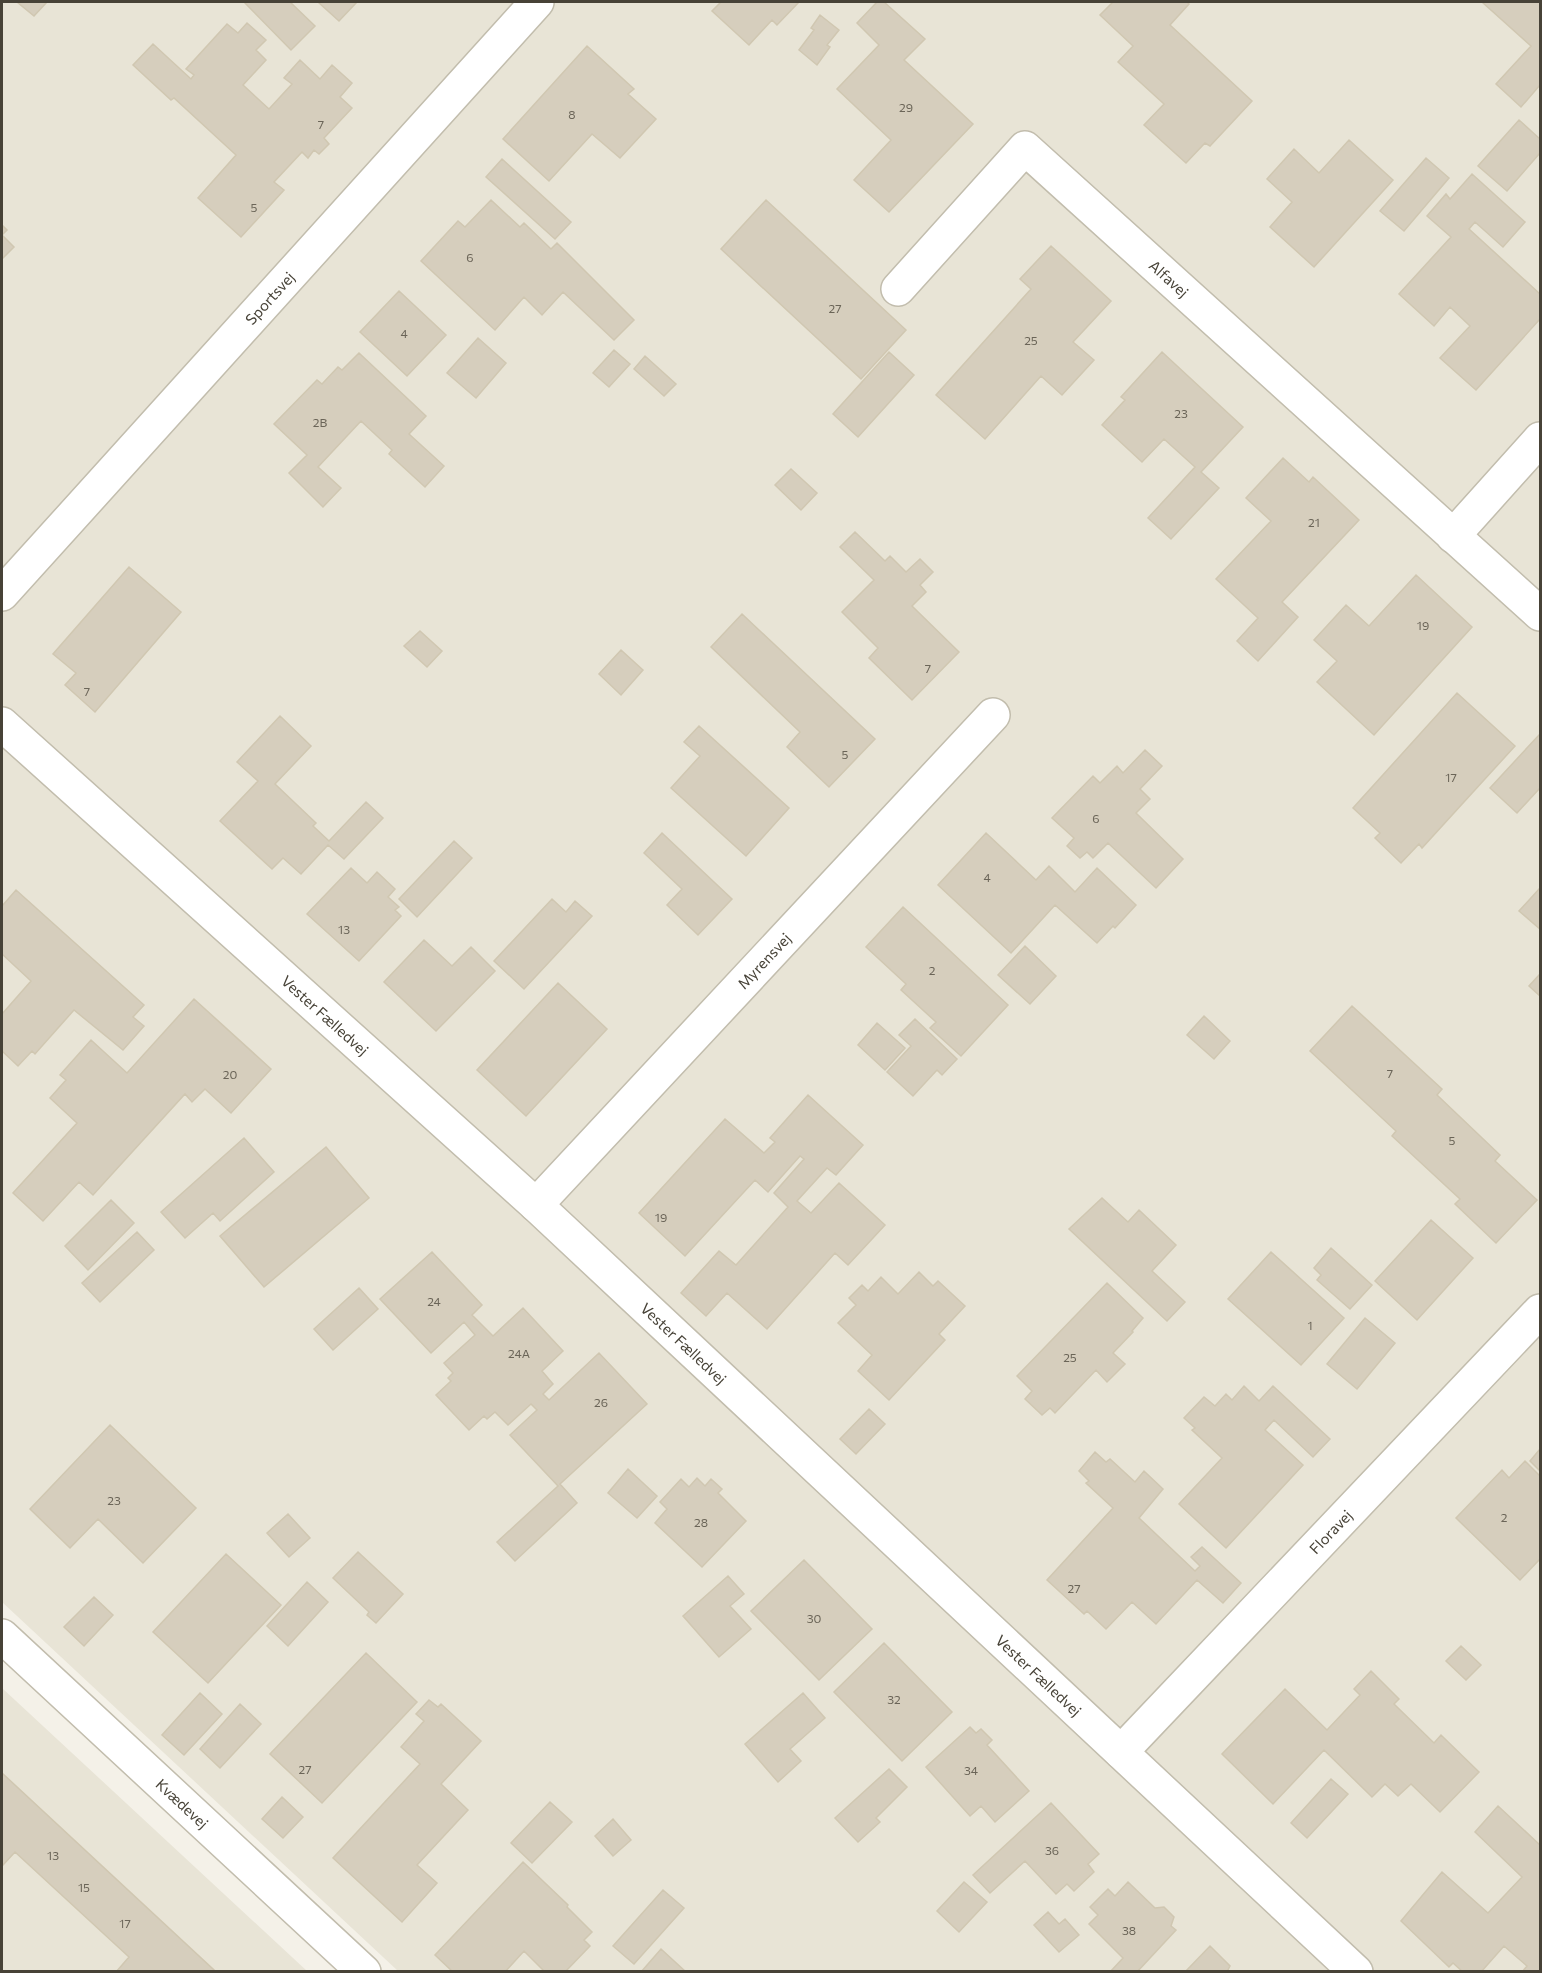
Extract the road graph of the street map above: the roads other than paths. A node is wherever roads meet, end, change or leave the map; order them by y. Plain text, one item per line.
1 (537, 2) edge
2 (898, 289) dead end
3 (1540, 439) edge
4 (1453, 536) junction
5 (2, 594) edge
6 (1540, 614) edge
7 (993, 715) dead end
8 (2, 724) edge
9 (536, 1205) junction
10 (1540, 1311) edge
11 (2, 1636) edge
12 (1121, 1752) junction
13 (364, 1971) edge
14 (1356, 1971) edge

1 - 5 street, Sportsvej
2 - 4 street, Alfavej
3 - 4 street
4 - 6 street, Alfavej
7 - 9 street, Myrensvej
8 - 9 street, Vester Fælledvej
9 - 12 street, Vester Fælledvej
10 - 12 street, Floravej
11 - 13 street, Kvædevej
12 - 14 street, Vester Fælledvej

